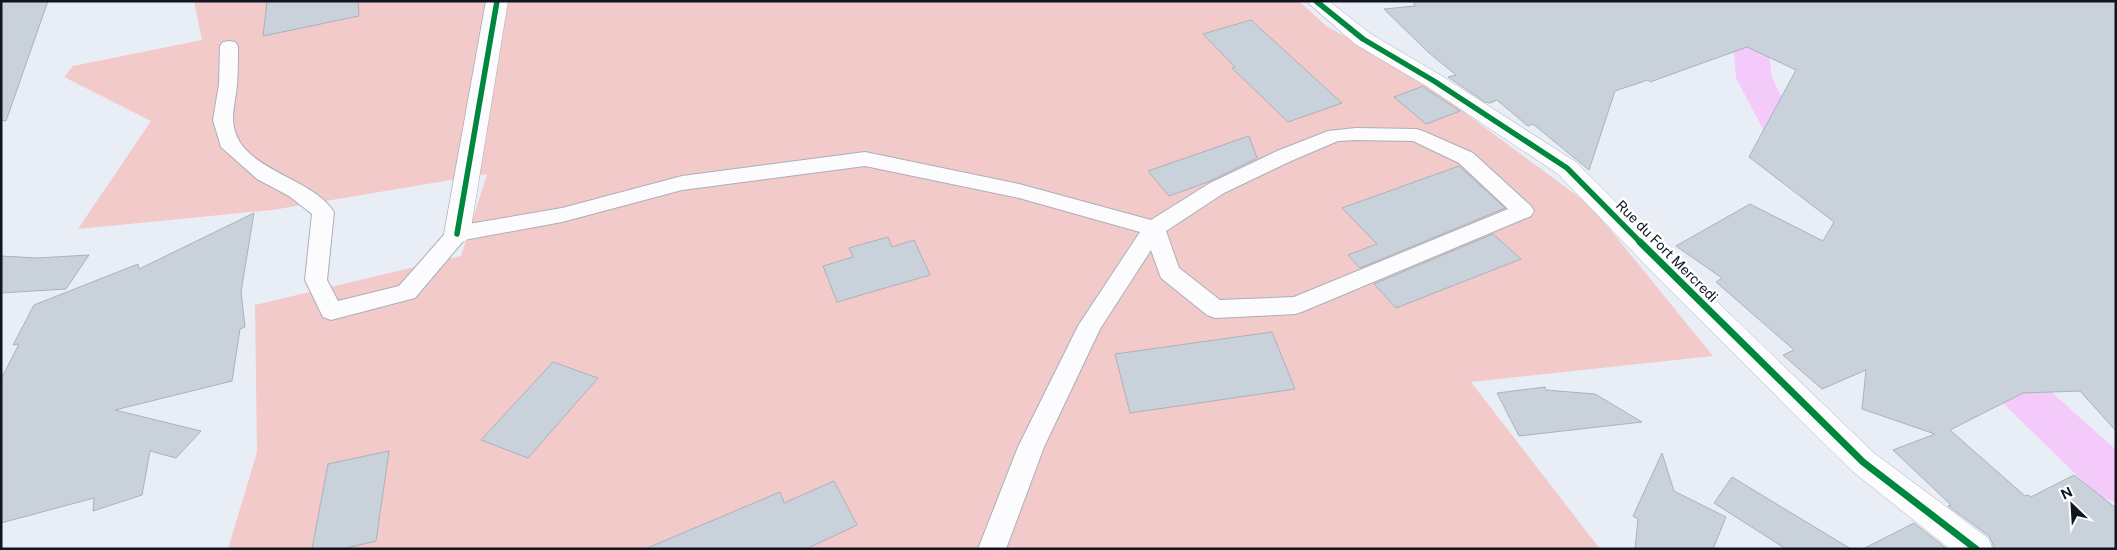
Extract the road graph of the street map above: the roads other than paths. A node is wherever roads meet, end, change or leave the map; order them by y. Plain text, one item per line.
1 (497, 1) edge
2 (1316, 1) edge
3 (229, 46) dead end
4 (1154, 228) junction
5 (457, 234) junction
6 (992, 549) edge
7 (1976, 549) edge

1 - 5 street
2 - 7 street, Rue du Fort Mercredi
3 - 5 lane
4 - 4 lane
4 - 5 lane
4 - 6 lane

